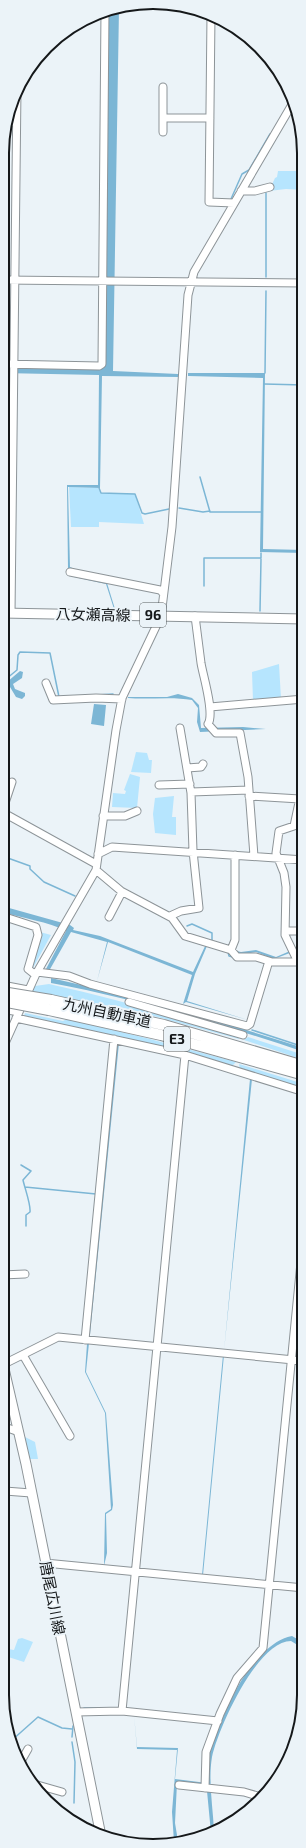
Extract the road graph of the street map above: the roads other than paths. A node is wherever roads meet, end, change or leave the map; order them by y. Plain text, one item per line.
1 (105, 18) edge
2 (211, 21) edge
3 (163, 87) dead end
4 (16, 109) edge
5 (290, 109) edge
6 (163, 118) junction
7 (210, 118) junction
8 (13, 122) edge
9 (16, 122) junction
10 (163, 132) dead end
11 (270, 187) dead end
12 (241, 190) junction
13 (234, 203) junction
14 (9, 280) edge
15 (15, 280) junction
16 (104, 281) junction
17 (191, 282) junction
18 (297, 283) edge
19 (9, 365) edge
20 (14, 365) junction
21 (9, 520) edge
22 (70, 572) dead end
23 (164, 593) junction
24 (9, 613) edge
25 (161, 616) junction
26 (195, 616) junction
27 (297, 619) edge
28 (46, 683) dead end
29 (122, 699) junction
30 (297, 700) edge
31 (210, 707) junction
32 (180, 728) dead end
33 (203, 764) dead end
34 (187, 768) junction
35 (12, 782) dead end
36 (159, 785) dead end
37 (190, 788) junction
38 (9, 791) edge
39 (249, 793) junction
40 (297, 797) edge
41 (137, 811) dead end
42 (297, 814) edge
43 (9, 816) edge
44 (104, 816) junction
45 (193, 851) junction
46 (98, 854) junction
47 (235, 855) junction
48 (254, 856) junction
49 (277, 858) junction
50 (297, 859) edge
51 (96, 867) junction
52 (122, 892) junction
53 (170, 916) junction
54 (109, 917) dead end
55 (9, 918) edge
56 (285, 930) junction
57 (297, 931) edge
58 (231, 950) junction
59 (297, 954) edge
60 (269, 961) junction
61 (297, 962) edge
62 (35, 972) junction
63 (9, 986) edge
64 (28, 990) junction
65 (9, 994) edge
66 (9, 1002) edge
67 (129, 1002) dead end
68 (50, 1005) junction
69 (9, 1012) edge
70 (17, 1015) junction
71 (9, 1034) edge
72 (243, 1035) dead end
73 (114, 1039) junction
74 (185, 1056) junction
75 (297, 1064) edge
76 (297, 1073) edge
77 (297, 1090) edge
78 (25, 1274) dead end
79 (9, 1275) edge
80 (297, 1301) edge
81 (85, 1340) junction
82 (156, 1347) junction
83 (23, 1355) junction
84 (9, 1360) edge
85 (291, 1360) junction
86 (297, 1360) edge
87 (9, 1388) edge
88 (9, 1428) edge
89 (19, 1432) junction
90 (70, 1436) dead end
91 (9, 1491) edge
92 (31, 1493) junction
93 (46, 1563) junction
94 (134, 1572) junction
95 (269, 1585) junction
96 (297, 1587) edge
97 (122, 1711) junction
98 (76, 1712) junction
99 (218, 1721) junction
100 (28, 1749) dead end
101 (23, 1757) edge
102 (42, 1786) edge
103 (179, 1786) dead end
104 (208, 1789) junction
105 (62, 1792) dead end
106 (256, 1796) edge
107 (100, 1829) edge

1 - 16 street
2 - 7 street
3 - 6 street
4 - 9 street
5 - 12 street
6 - 7 street
6 - 10 street
7 - 13 street
8 - 9 street
9 - 15 street
11 - 12 street
12 - 13 street
13 - 17 street
14 - 15 street
15 - 16 street
15 - 20 street
16 - 17 street
16 - 20 street
17 - 18 street
17 - 23 street
19 - 20 street
20 - 21 street
22 - 23 street
23 - 25 street
24 - 25 main road, 八女瀬高線 / 96
25 - 26 main road, 八女瀬高線 / 96
25 - 29 street
26 - 27 main road, 八女瀬高線 / 96
26 - 31 street
28 - 29 street
29 - 44 street
30 - 31 street
31 - 39 street
32 - 34 street
33 - 34 street
34 - 37 street
35 - 38 street
36 - 37 street
37 - 39 street
37 - 45 street
39 - 40 street
39 - 48 street
41 - 44 street
42 - 49 street
43 - 51 street
44 - 46 street
45 - 46 street
45 - 47 street
45 - 53 street
46 - 51 street
47 - 48 street
47 - 58 street
48 - 49 street
49 - 50 street
49 - 56 street
51 - 52 street
51 - 62 street
52 - 53 street
52 - 54 street
53 - 58 street
55 - 62 street
56 - 57 street
56 - 59 street
58 - 60 street
60 - 61 street
60 - 62 street
62 - 64 street
63 - 64 street
64 - 70 street
65 - 68 highway, 九州自動車道 / E3, bridge
66 - 68 highway, 九州自動車道 / E3, bridge
67 - 72 street
68 - 75 highway, 九州自動車道 / E3
68 - 76 highway, 九州自動車道 / E3
69 - 70 street
70 - 71 street
70 - 73 street
73 - 74 street
73 - 81 street
74 - 77 street
74 - 82 street
78 - 79 street
80 - 85 street
81 - 82 street
81 - 83 street
82 - 85 street
82 - 94 street
83 - 84 street
83 - 90 street
85 - 86 street
85 - 95 street
87 - 89 main road, 唐尾広川線
88 - 89 street
89 - 92 main road, 唐尾広川線
91 - 92 street
92 - 93 main road, 唐尾広川線
93 - 94 street
93 - 98 main road, 唐尾広川線
94 - 95 street
94 - 97 street
95 - 96 street
95 - 99 street
97 - 98 street
97 - 99 street
98 - 107 main road, 唐尾広川線
99 - 104 street
100 - 101 street
102 - 105 street
103 - 104 street
104 - 106 street

